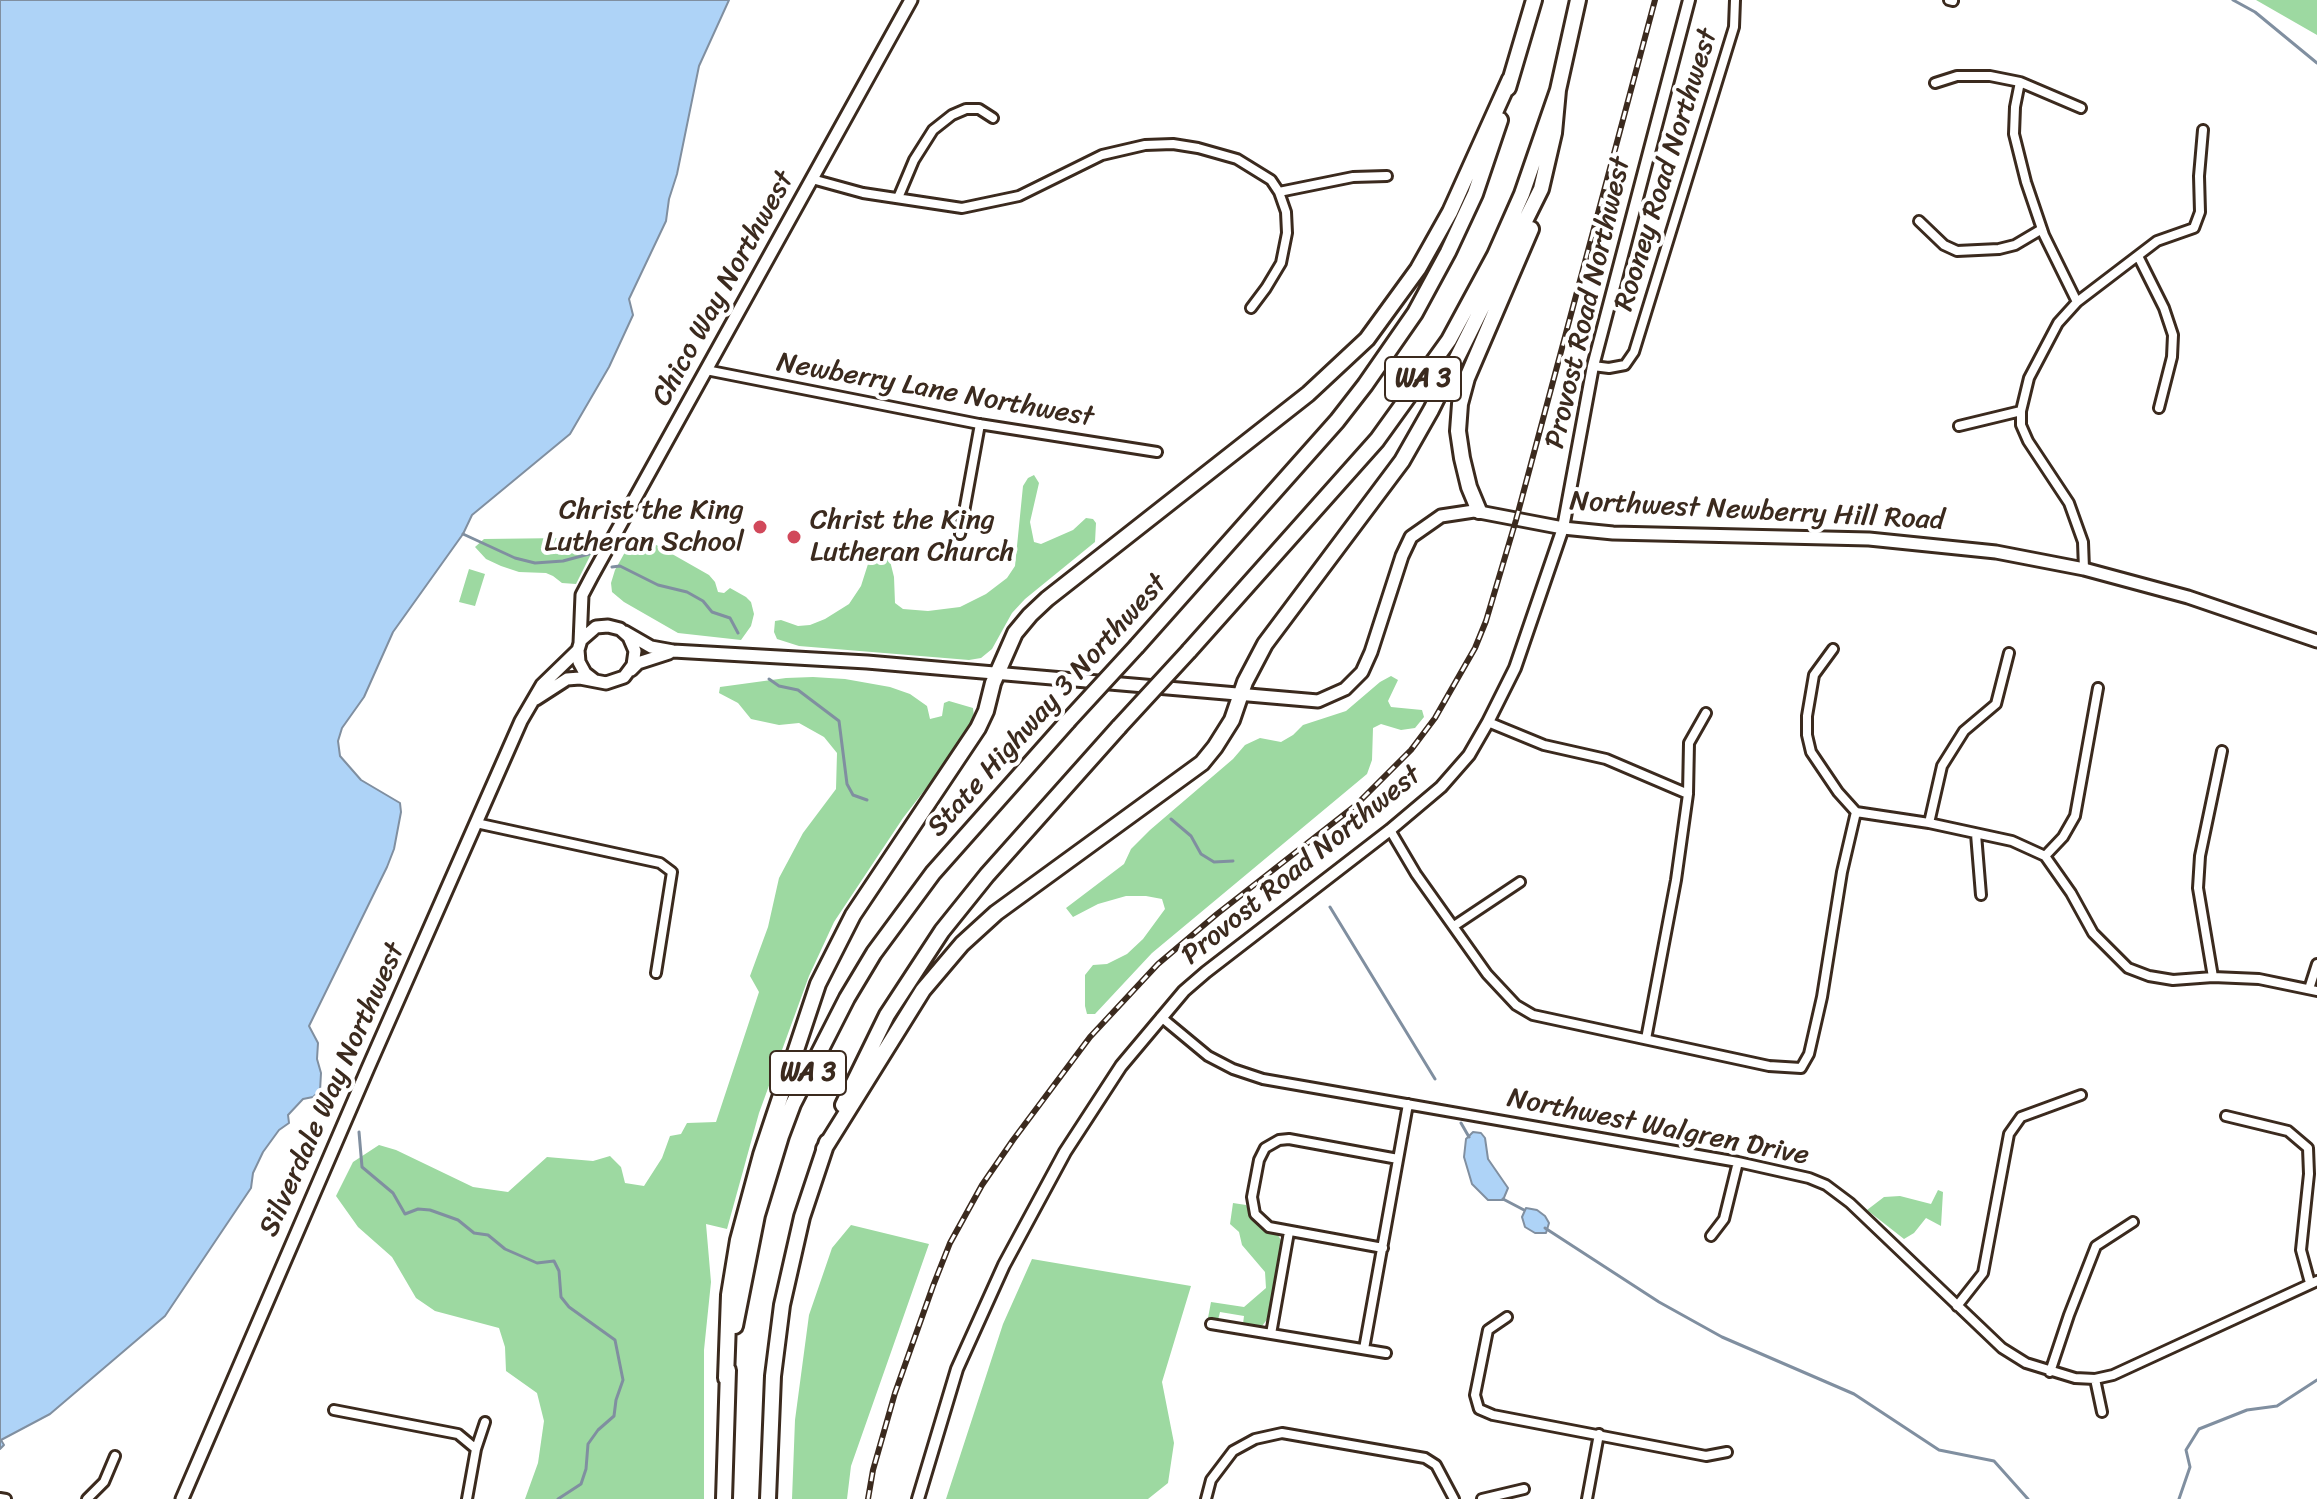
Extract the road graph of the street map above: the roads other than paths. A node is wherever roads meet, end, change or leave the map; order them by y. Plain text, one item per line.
1 (911, 0) edge
2 (1534, 0) edge
3 (1578, 0) edge
4 (1689, 0) edge
5 (1735, 0) edge
6 (1510, 79) junction
7 (2020, 82) junction
8 (1935, 83) dead end
9 (1558, 90) junction
10 (2081, 108) dead end
11 (993, 118) dead end
12 (2203, 130) dead end
13 (1387, 176) dead end
14 (812, 179) junction
15 (1541, 189) junction
16 (1279, 192) junction
17 (898, 198) junction
18 (1919, 221) dead end
19 (2042, 229) junction
20 (2138, 256) junction
21 (2077, 302) junction
22 (1251, 308) dead end
23 (1593, 366) junction
24 (706, 370) junction
25 (2159, 408) dead end
26 (2021, 411) junction
27 (980, 424) junction
28 (1959, 426) dead end
29 (1157, 452) dead end
30 (1479, 511) junction
31 (1563, 528) junction
32 (960, 534) dead end
33 (2084, 569) junction
34 (582, 601) junction
35 (611, 626) junction
36 (625, 632) junction
37 (2317, 641) edge
38 (579, 646) junction
39 (1833, 649) dead end
40 (673, 651) junction
41 (2009, 653) dead end
42 (628, 673) junction
43 (996, 674) junction
44 (594, 680) junction
45 (2098, 688) dead end
46 (1240, 696) junction
47 (532, 702) junction
48 (1706, 713) dead end
49 (1488, 722) junction
50 (2222, 751) dead end
51 (1688, 794) junction
52 (1856, 812) junction
53 (476, 823) junction
54 (1929, 823) junction
55 (1390, 830) junction
56 (1976, 834) junction
57 (2045, 856) junction
58 (1520, 882) dead end
59 (1981, 895) dead end
60 (1454, 926) junction
61 (2317, 964) edge
62 (656, 973) dead end
63 (2213, 977) junction
64 (2313, 990) edge
65 (1161, 1017) junction
66 (1646, 1039) junction
67 (2081, 1095) dead end
68 (1408, 1104) junction
69 (2226, 1116) dead end
70 (824, 1149) junction
71 (1398, 1159) junction
72 (1738, 1162) junction
73 (2133, 1222) dead end
74 (1289, 1232) junction
75 (1711, 1236) dead end
76 (1383, 1248) junction
77 (2313, 1282) edge
78 (1957, 1306) junction
79 (1507, 1317) dead end
80 (1211, 1324) dead end
81 (1271, 1334) junction
82 (1364, 1349) junction
83 (1386, 1353) dead end
84 (2050, 1372) junction
85 (726, 1378) junction
86 (2095, 1379) junction
87 (334, 1410) dead end
88 (2102, 1412) dead end
89 (485, 1422) dead end
90 (1599, 1434) junction
91 (476, 1449) junction
92 (1727, 1452) dead end
93 (115, 1456) dead end
94 (1524, 1489) dead end
95 (0, 1498) edge
96 (6, 1499) edge
97 (87, 1499) edge
98 (182, 1499) edge
99 (467, 1499) edge
100 (724, 1499) edge
101 (768, 1499) edge
102 (918, 1499) edge
103 (1206, 1499) edge
104 (1454, 1499) edge
105 (1482, 1499) edge
106 (1587, 1499) edge

1 - 14 main road, Chico Way Northwest
2 - 6 highway, State Highway 3 Northwest / WA 3
3 - 9 highway, WA 3
4 - 23 street, Provost Road Northwest
5 - 23 street, Rooney Road Northwest
6 - 43 highway
6 - 85 highway, State Highway 3 Northwest / WA 3, bridge
7 - 8 street
7 - 10 street
7 - 19 street
9 - 15 highway
9 - 70 highway, WA 3, bridge
11 - 17 street
12 - 20 street
13 - 16 street
14 - 17 street
14 - 24 main road, Chico Way Northwest
15 - 30 highway
15 - 46 highway
16 - 17 street
16 - 22 street
18 - 19 street
19 - 21 street
20 - 21 street
20 - 25 street
21 - 26 street
23 - 31 street, Provost Road Northwest
24 - 27 street, Newberry Lane Northwest
24 - 34 main road, Chico Way Northwest
26 - 28 street
26 - 33 street
27 - 29 street, Newberry Lane Northwest
27 - 32 street
30 - 31 main road, Northwest Newberry Hill Road
30 - 46 main road, Northwest Newberry Hill Road
31 - 33 main road, Northwest Newberry Hill Road
31 - 49 street, Provost Road Northwest
33 - 37 main road, Northwest Newberry Hill Road
34 - 35 main road
34 - 38 main road, Chico Way Northwest
35 - 36 main road
35 - 38 main road
36 - 40 main road, Northwest Newberry Hill Road
36 - 42 main road
38 - 44 main road
38 - 47 main road, Silverdale Way Northwest
39 - 52 street
40 - 42 main road, Northwest Newberry Hill Road
40 - 43 main road, Northwest Newberry Hill Road
41 - 54 street
42 - 44 main road
43 - 46 main road, Northwest Newberry Hill Road
43 - 85 highway
44 - 47 main road
45 - 57 street
46 - 70 highway
47 - 53 main road, Silverdale Way Northwest
48 - 51 street
49 - 51 street
49 - 55 street, Provost Road Northwest
50 - 63 street
51 - 66 street
52 - 54 street
52 - 66 street
53 - 62 street
53 - 98 main road, Silverdale Way Northwest
54 - 56 street
55 - 60 street
55 - 65 street, Provost Road Northwest
56 - 57 street
56 - 59 street
57 - 63 street
58 - 60 street
60 - 66 street
61 - 64 street
63 - 64 street
65 - 68 street, Northwest Walgren Drive
65 - 102 street, Provost Road Northwest
67 - 78 street
68 - 71 street
68 - 72 street, Northwest Walgren Drive
69 - 77 street
70 - 101 highway, WA 3
71 - 74 street
71 - 76 street
72 - 75 street
72 - 78 street, Northwest Walgren Drive
73 - 84 street
74 - 76 street
74 - 81 street
76 - 82 street
77 - 86 street, Northwest Walgren Drive
78 - 84 street, Northwest Walgren Drive
79 - 90 street
80 - 81 street
81 - 82 street
82 - 83 street
84 - 86 street, Northwest Walgren Drive
85 - 100 highway, State Highway 3 Northwest / WA 3
86 - 88 street
87 - 91 street
89 - 91 street
90 - 92 street
90 - 106 street
91 - 99 street
93 - 97 street
94 - 105 street
95 - 96 street
103 - 104 street

